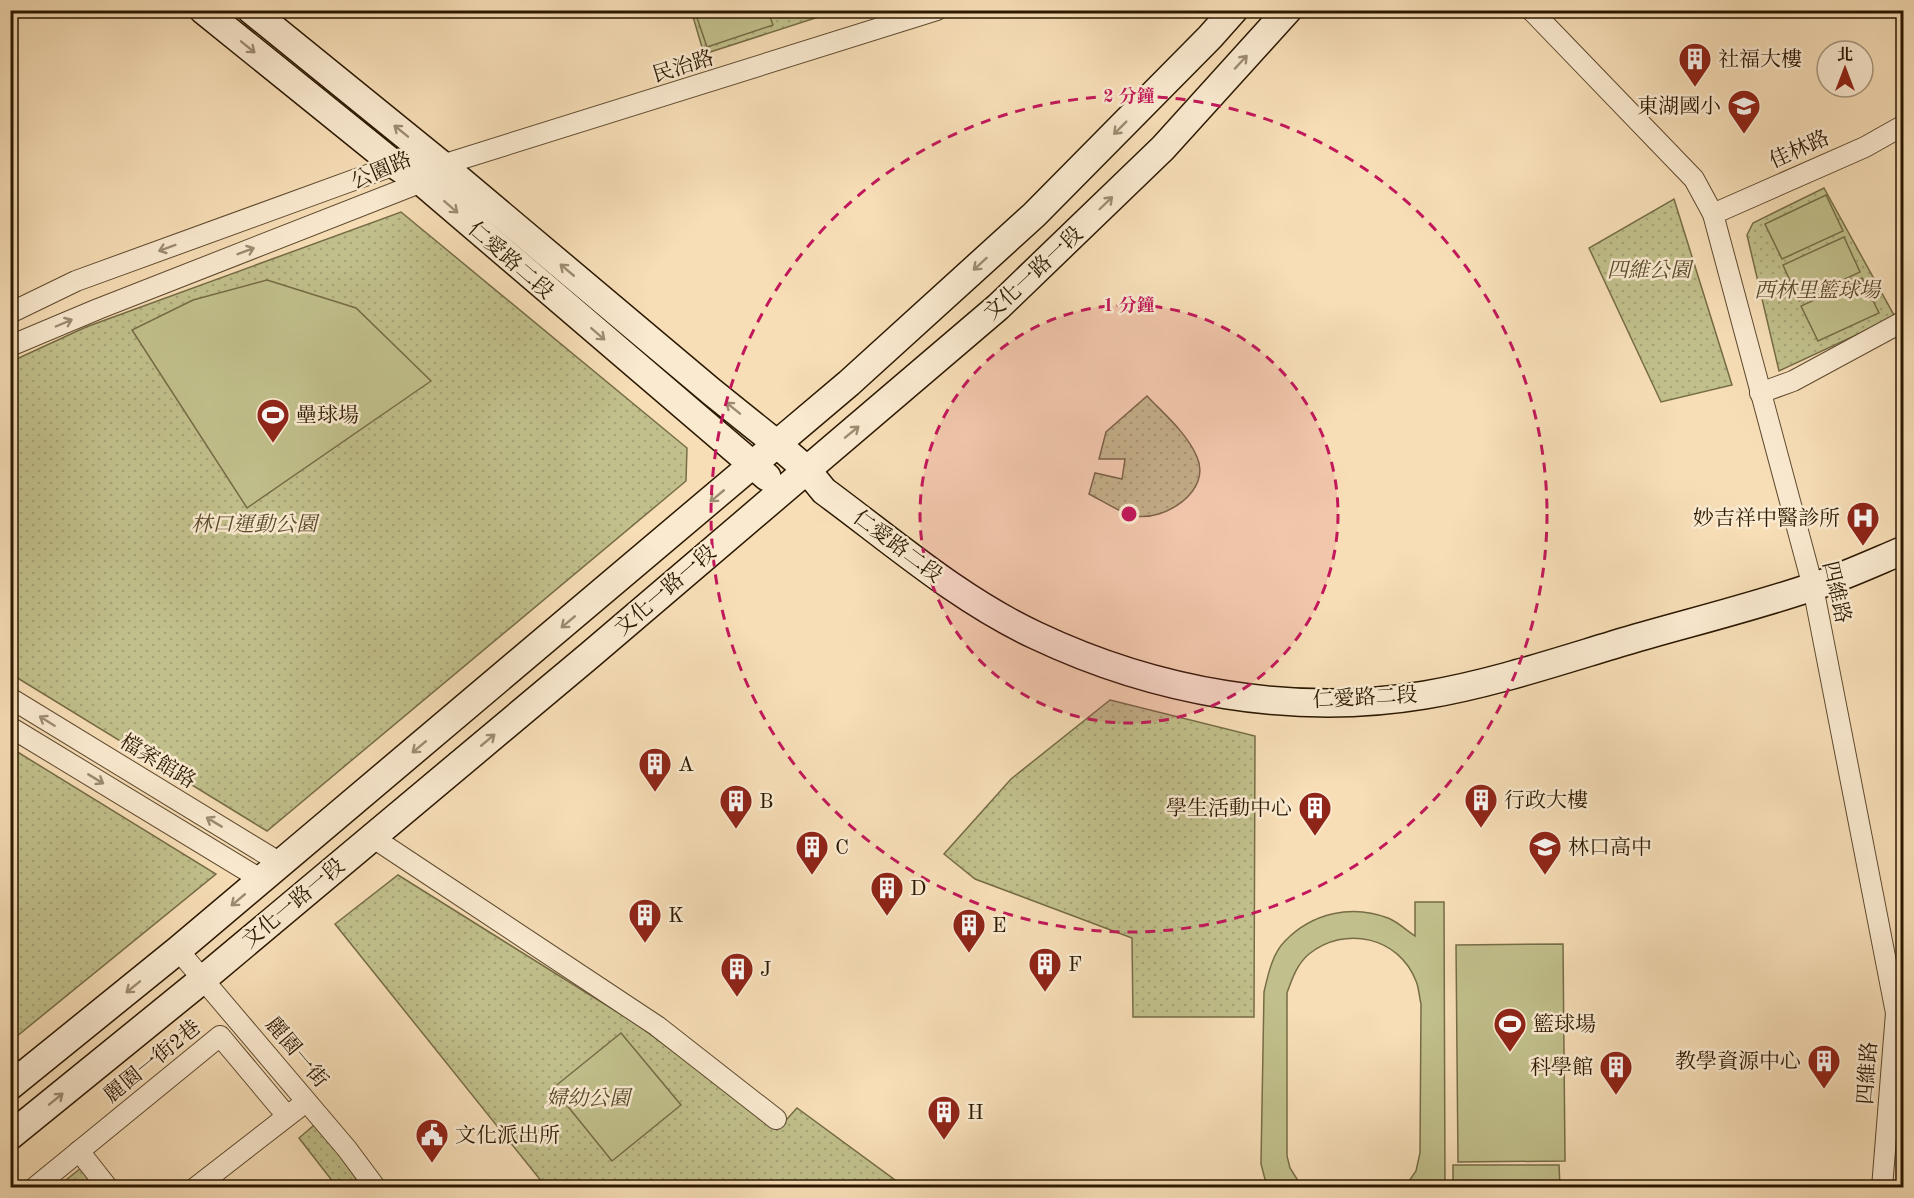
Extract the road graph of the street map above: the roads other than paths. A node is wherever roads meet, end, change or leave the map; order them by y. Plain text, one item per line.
1 (203, 10) edge
2 (252, 10) edge
3 (937, 10) edge
4 (1234, 10) edge
5 (1288, 10) edge
6 (1531, 10) edge
7 (1904, 125) edge
8 (395, 165) junction
9 (442, 165) junction
10 (422, 182) junction
11 (315, 195) junction
12 (1713, 214) junction
13 (326, 219) junction
14 (76, 282) junction
15 (92, 311) junction
16 (10, 313) edge
17 (1904, 321) edge
18 (10, 346) edge
19 (1760, 393) junction
20 (778, 445) junction
21 (752, 466) junction
22 (806, 469) junction
23 (783, 489) junction
24 (824, 490) junction
25 (1904, 550) edge
26 (1813, 587) junction
27 (10, 698) edge
28 (10, 727) edge
29 (372, 837) junction
30 (272, 872) junction
31 (178, 950) junction
32 (202, 980) junction
33 (10, 1086) edge
34 (307, 1101) junction
35 (287, 1116) junction
36 (776, 1119) dead end
37 (10, 1136) edge
38 (79, 1151) junction
39 (200, 1186) edge
40 (34, 1188) edge
41 (108, 1188) edge
42 (376, 1188) edge
43 (1882, 1188) edge

1 -> 8 main road, 仁愛路二段
9 -> 2 main road, 仁愛路二段
3 - 9 street, 民治路
4 -> 20 main road, 文化一路一段
22 -> 5 main road, 文化一路一段
6 - 12 street, 四維路
7 - 12 street, 佳林路
8 - 9 street, 公園路
8 - 10 main road, 仁愛路二段
8 - 11 street, 公園路
9 - 10 street, 公園路
20 -> 9 main road, 仁愛路二段
10 - 13 street, 公園路
10 -> 21 main road, 仁愛路二段
11 - 13 street
11 -> 14 street, 公園路
12 - 19 street, 四維路
15 -> 13 street, 公園路
14 - 15 street
14 - 16 street, 公園路
18 -> 15 street, 公園路
17 - 19 street
19 - 26 street, 四維路
20 - 21 main road, 文化一路一段
20 - 22 main road, 仁愛路二段
21 - 23 main road, 仁愛路二段
21 -> 30 main road, 文化一路一段
22 - 23 main road, 文化一路一段
22 - 24 main road, 仁愛路二段
23 - 24 main road
29 -> 23 main road, 文化一路一段
24 - 26 main road, 仁愛路二段
25 - 26 main road, 仁愛路二段
26 - 43 street, 四維路
30 -> 27 street, 檔案館路
28 -> 30 street
29 - 32 main road, 文化一路一段
29 - 36 street
30 -> 31 main road, 文化一路一段
31 - 32 street, 麗園一街
31 -> 33 main road, 文化一路一段
32 - 34 street, 麗園一街
37 -> 32 main road, 文化一路一段
34 - 35 street
34 - 42 street, 麗園一街
35 - 38 street, 麗園一街2巷
35 - 39 street
38 - 40 street, 麗園一街2巷
38 - 41 street

